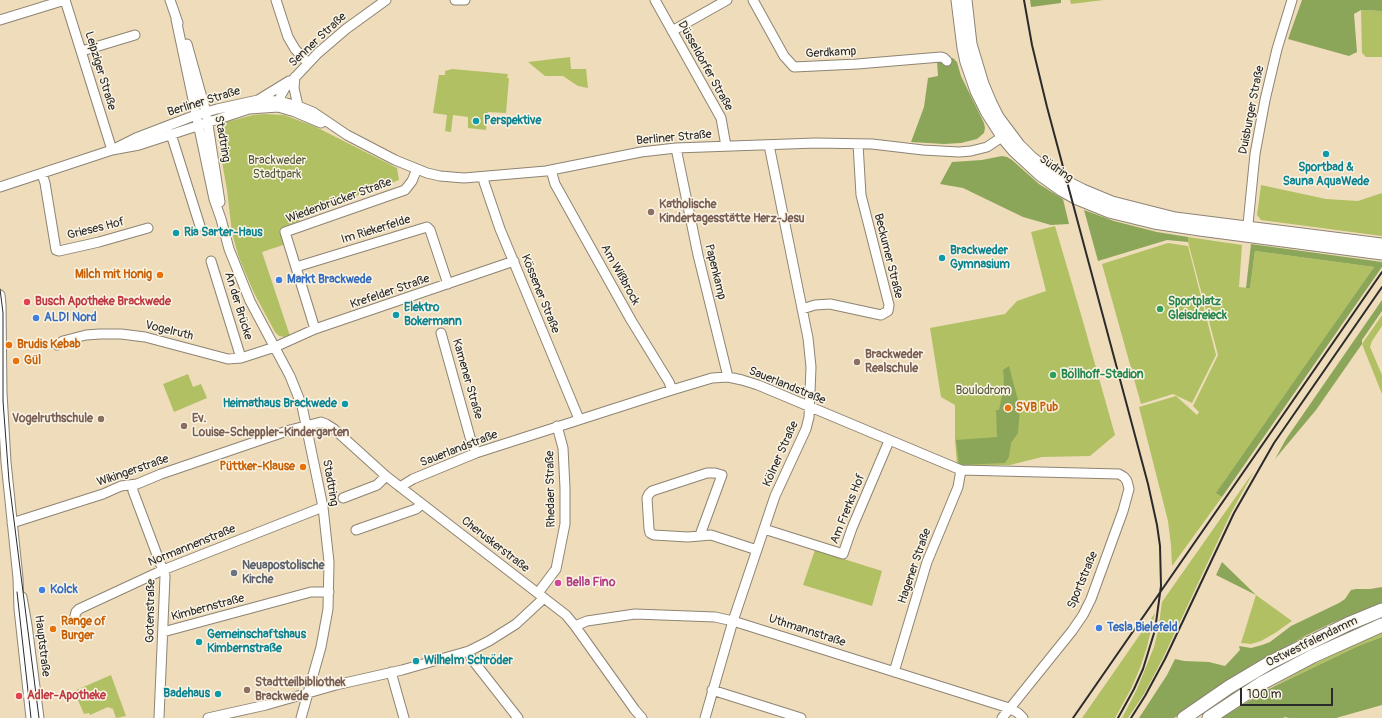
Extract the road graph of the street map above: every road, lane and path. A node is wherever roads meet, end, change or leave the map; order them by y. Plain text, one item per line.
1 (65, 0) edge
2 (170, 0) edge
3 (276, 0) edge
4 (386, 0) edge
5 (455, 0) edge
6 (465, 0) edge
7 (655, 0) edge
8 (727, 0) edge
9 (753, 0) edge
10 (957, 0) edge
11 (966, 0) edge
12 (1292, 0) edge
13 (176, 19) junction
14 (0, 20) edge
15 (672, 31) junction
16 (135, 35) dead end
17 (82, 51) junction
18 (947, 61) dead end
19 (308, 63) junction
20 (295, 77) junction
21 (258, 100) junction
22 (278, 104) junction
23 (298, 106) junction
24 (206, 112) junction
25 (196, 115) junction
26 (208, 122) junction
27 (198, 126) junction
28 (171, 134) junction
29 (348, 135) junction
30 (1006, 135) junction
31 (858, 144) junction
32 (769, 145) junction
33 (726, 146) junction
34 (676, 148) junction
35 (112, 150) junction
36 (417, 169) junction
37 (551, 170) junction
38 (42, 174) junction
39 (484, 177) junction
40 (0, 187) edge
41 (221, 219) junction
42 (200, 226) dead end
43 (148, 228) dead end
44 (1247, 232) junction
45 (1382, 244) edge
46 (1382, 254) edge
47 (211, 261) dead end
48 (514, 262) junction
49 (296, 266) junction
50 (448, 284) junction
51 (0, 295) edge
52 (802, 309) junction
53 (316, 330) junction
54 (441, 333) dead end
55 (58, 345) dead end
56 (275, 347) junction
57 (242, 358) junction
58 (728, 377) junction
59 (672, 390) junction
60 (1, 393) edge
61 (810, 407) junction
62 (579, 419) junction
63 (307, 425) junction
64 (557, 426) junction
65 (889, 441) junction
66 (476, 454) junction
67 (961, 470) junction
68 (386, 476) junction
69 (1124, 477) joint
70 (132, 485) junction
71 (400, 487) junction
72 (344, 498) dead end
73 (422, 504) junction
74 (323, 507) junction
75 (12, 523) junction
76 (764, 529) junction
77 (356, 530) dead end
78 (700, 535) junction
79 (757, 550) junction
80 (163, 570) junction
81 (18, 578) junction
82 (329, 592) junction
83 (541, 595) junction
84 (1382, 610) edge
85 (75, 616) dead end
86 (733, 621) junction
87 (1382, 625) edge
88 (575, 626) junction
89 (163, 632) junction
90 (469, 651) junction
91 (391, 672) junction
92 (894, 672) junction
93 (712, 690) junction
94 (308, 693) junction
95 (1009, 708) junction
96 (31, 718) edge
97 (39, 718) edge
98 (159, 718) edge
99 (208, 718) edge
100 (301, 718) edge
101 (404, 718) edge
102 (518, 718) edge
103 (642, 718) edge
104 (705, 718) edge
105 (802, 718) edge
106 (1002, 718) edge
107 (1023, 718) edge
108 (1184, 718) edge
109 (1209, 718) edge

1 - 14 street
1 - 17 street, Leipziger Straße
2 - 13 street, Stadtring
3 - 19 street
4 - 19 street, Senner Straße
5 - 6 street
7 - 15 street, Düsseldorfer Straße
8 - 15 street
9 - 18 street, Gerdkamp
10 - 30 main road, Südring
11 - 30 main road, Südring
12 - 44 street, Duisburger Straße
13 - 24 street, Stadtring
13 - 25 street, Stadtring
15 - 33 street, Düsseldorfer Straße
16 - 17 street
17 - 35 street, Leipziger Straße
19 - 20 street, Senner Straße
20 - 21 street
20 - 22 street, Senner Straße
20 - 23 street
21 - 22 street, Berliner Straße
21 - 24 street, Berliner Straße
22 - 23 street, Berliner Straße
22 - 26 street, Berliner Straße
22 - 29 street, Berliner Straße
23 - 29 street, Berliner Straße
24 - 25 street, Berliner Straße
24 - 26 street, Stadtring
25 - 27 street, Stadtring
25 - 35 street, Berliner Straße
26 - 27 street, Berliner Straße
26 - 41 street, Stadtring
27 - 28 street, Berliner Straße
27 - 41 street, Stadtring
28 - 35 street, Berliner Straße
28 - 42 street
29 - 36 street, Berliner Straße
30 - 31 street, Berliner Straße
30 - 44 main road, Südring
31 - 32 street, Berliner Straße
31 - 52 street, Beckumer Straße
32 - 33 street, Berliner Straße
32 - 52 street, Kölner Straße
33 - 34 street, Berliner Straße
34 - 37 street, Berliner Straße
34 - 58 street, Papenkamp
35 - 38 street, Berliner Straße
36 - 39 street, Berliner Straße
36 - 49 street, Wiedenbrücker Straße
37 - 39 street, Berliner Straße
37 - 59 street, Am Wißbrock
38 - 40 street, Berliner Straße
38 - 43 street, Grieses Hof
39 - 48 street, Kössener Straße
41 - 56 street, Stadtring
44 - 45 main road, Südring
44 - 46 main road, Südring
47 - 57 street, An der Brücke
48 - 50 street, Krefelder Straße
48 - 62 street, Kössener Straße
49 - 50 street, Im Riekerfelde
49 - 53 street, Wiedenbrücker Straße
50 - 53 street, Krefelder Straße
51 - 60 street, Hauptstraße
52 - 61 street, Kölner Straße
53 - 56 street, Krefelder Straße
54 - 66 street, Kamener Straße
55 - 57 street, Vogelruth
56 - 57 street, Vogelruth
56 - 63 street, Stadtring
58 - 59 street, Sauerlandstraße
58 - 61 street, Sauerlandstraße
59 - 62 street, Sauerlandstraße
60 - 75 street, Hauptstraße
61 - 65 street, Sauerlandstraße
61 - 76 street, Kölner Straße
62 - 64 street, Sauerlandstraße
63 - 68 street, Cheruskerstraße
63 - 70 street, Wikingerstraße
63 - 74 street, Stadtring
64 - 66 street, Sauerlandstraße
64 - 83 street, Rhedaer Straße
65 - 67 street, Sauerlandstraße
65 - 76 street, Am Frerks Hof
66 - 71 street, Sauerlandstraße
67 - 69 street, Sauerlandstraße
67 - 92 street, Hagener Straße
68 - 71 street, Cheruskerstraße
68 - 72 street
69 - 95 street, Sportstraße
70 - 75 street, Wikingerstraße
70 - 80 street, Gotenstraße
71 - 73 street, Cheruskerstraße
73 - 77 street
73 - 83 street, Cheruskerstraße
74 - 80 street, Normannenstraße
74 - 82 street, Stadtring
75 - 81 street, Hauptstraße
76 - 79 street, Kölner Straße
78 - 78 street
78 - 79 street
79 - 86 street, Kölner Straße
80 - 85 street, Normannenstraße
80 - 89 street, Gotenstraße
81 - 96 street, Hauptstraße
81 - 97 street, Hauptstraße
82 - 89 street, Kimbernstraße
82 - 94 street, Stadtring
83 - 88 street, Cheruskerstraße
83 - 90 street, Rhedaer Straße
84 - 108 highway, Ostwestfalendamm
86 - 88 street, Uthmannstraße
86 - 92 street, Uthmannstraße
86 - 93 street, Kölner Straße
87 - 109 highway, Ostwestfalendamm
88 - 103 street, Cheruskerstraße
89 - 98 street, Gotenstraße
90 - 91 street, Rhedaer Straße
90 - 102 street
91 - 94 street, Rhedaer Straße
91 - 101 street
92 - 95 street, Uthmannstraße
93 - 104 street, Kölner Straße
93 - 105 street
94 - 99 street, Rhedaer Straße
94 - 100 street, Stadtring
95 - 106 street, Sportstraße
95 - 107 street, Uthmannstraße

